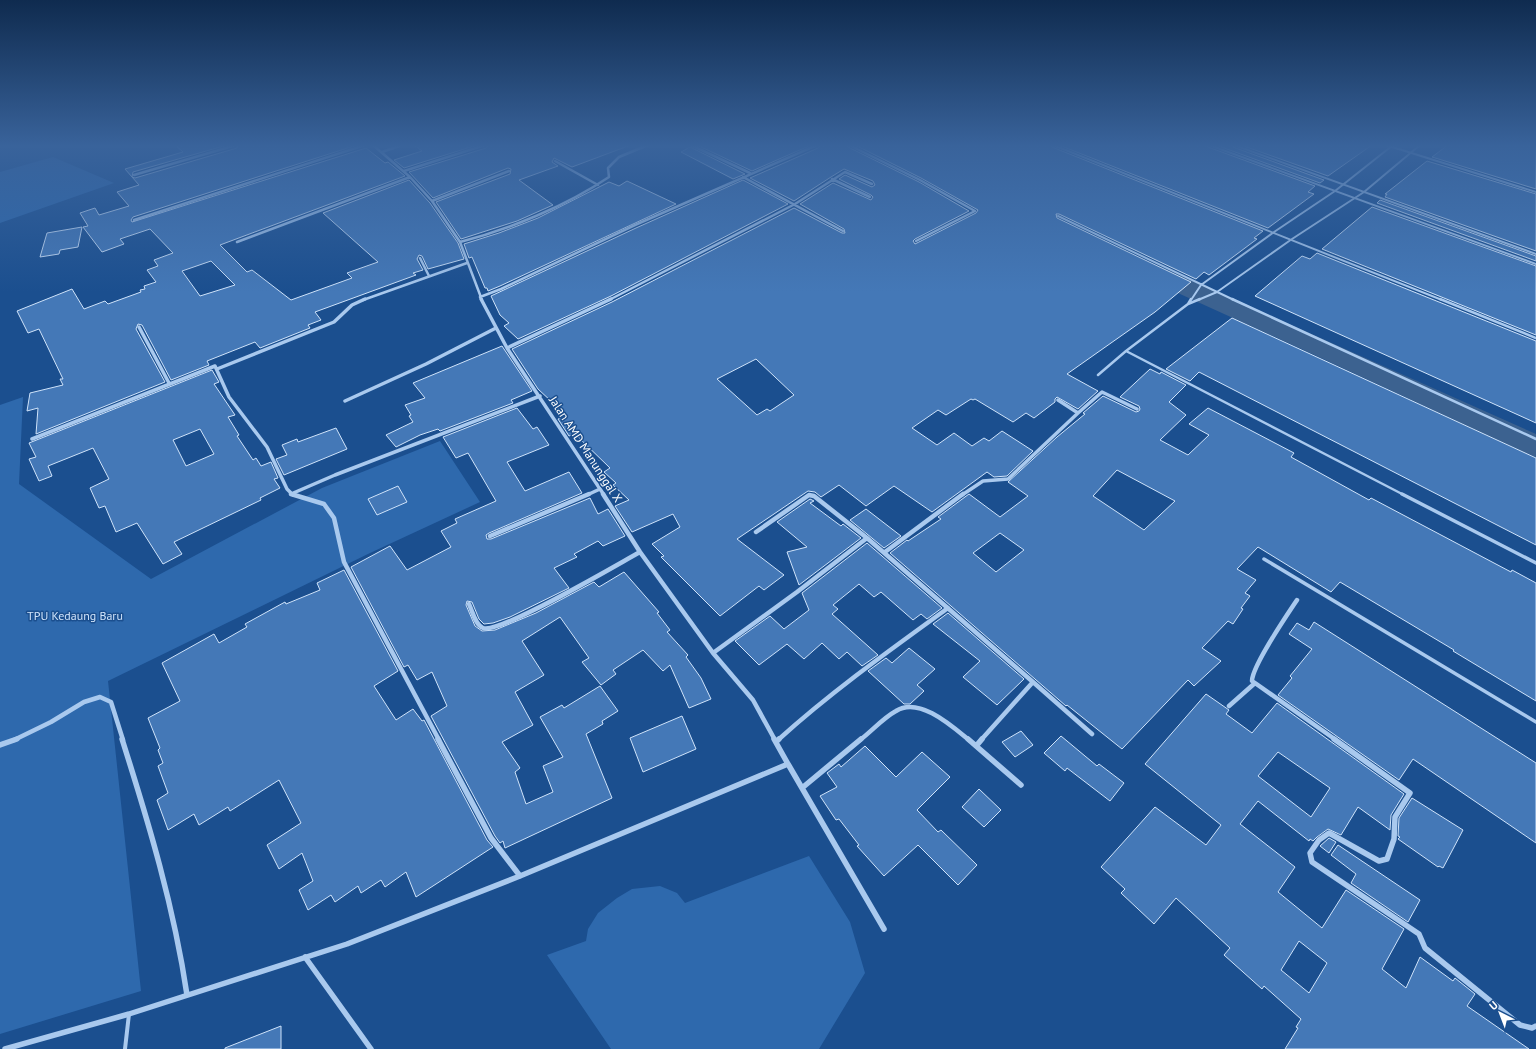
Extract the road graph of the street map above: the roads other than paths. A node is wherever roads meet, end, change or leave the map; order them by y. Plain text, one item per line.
1 (214, 194) edge
2 (366, 194) edge
3 (426, 194) edge
4 (450, 194) edge
5 (580, 194) edge
6 (704, 194) edge
7 (776, 194) edge
8 (810, 194) edge
9 (864, 194) edge
10 (945, 194) edge
11 (1177, 194) edge
12 (1331, 194) edge
13 (1344, 194) edge
14 (1360, 194) edge
15 (1369, 194) edge
16 (870, 197) dead end
17 (1354, 197) junction
18 (432, 201) junction
19 (795, 204) junction
20 (1058, 216) dead end
21 (134, 220) dead end
22 (842, 231) dead end
23 (1274, 232) junction
24 (1292, 239) junction
25 (916, 240) dead end
26 (237, 242) dead end
27 (460, 242) junction
28 (1536, 254) edge
29 (420, 258) dead end
30 (467, 264) junction
31 (1536, 264) edge
32 (429, 276) junction
33 (1201, 285) junction
34 (1217, 292) junction
35 (480, 297) junction
36 (1188, 304) junction
37 (139, 327) dead end
38 (496, 328) junction
39 (1536, 338) edge
40 (507, 348) junction
41 (1126, 351) junction
42 (217, 369) junction
43 (1098, 374) dead end
44 (169, 383) junction
45 (540, 396) junction
46 (1058, 400) dead end
47 (345, 401) dead end
48 (1137, 409) dead end
49 (1078, 413) junction
50 (32, 439) dead end
51 (1536, 439) edge
52 (600, 489) junction
53 (291, 494) junction
54 (756, 532) dead end
55 (490, 536) dead end
56 (867, 538) junction
57 (640, 552) junction
58 (885, 552) junction
59 (1264, 558) dead end
60 (1536, 563) edge
61 (1297, 600) dead end
62 (469, 604) dead end
63 (948, 608) junction
64 (713, 653) junction
65 (1033, 682) junction
66 (1255, 683) junction
67 (1229, 706) dead end
68 (1536, 722) edge
69 (1092, 734) dead end
70 (776, 742) junction
71 (0, 745) edge
72 (977, 745) junction
73 (788, 764) junction
74 (1022, 785) dead end
75 (802, 788) junction
76 (520, 876) junction
77 (884, 929) dead end
78 (305, 957) junction
79 (187, 995) junction
80 (129, 1014) junction
81 (1536, 1026) edge
82 (5, 1049) edge
83 (125, 1049) edge
84 (371, 1049) edge

1 - 21 street
2 - 26 street
3 - 18 street, Jalan AMD Manunggal X
4 - 18 street
5 - 27 street
6 - 35 street
7 - 19 street
8 - 19 street
9 - 16 street
10 - 25 street
11 - 23 lane
12 - 23 lane
13 - 17 lane
14 - 17 lane
15 - 28 lane
17 - 24 lane
17 - 31 lane
18 - 27 street, Jalan AMD Manunggal X
19 - 22 street
19 - 40 street
20 - 33 lane
23 - 24 lane
23 - 33 lane
24 - 34 lane
24 - 39 lane
27 - 30 street, Jalan AMD Manunggal X
29 - 32 street
30 - 32 street
30 - 35 street, Jalan AMD Manunggal X
32 - 42 street
33 - 34 lane
33 - 36 lane
34 - 36 lane
34 - 51 lane
35 - 38 street, Jalan AMD Manunggal X
36 - 41 lane
37 - 44 street
38 - 40 street, Jalan AMD Manunggal X
38 - 47 street
40 - 45 street, Jalan AMD Manunggal X
41 - 43 lane
41 - 60 lane
42 - 44 street
42 - 53 street
44 - 50 street
45 - 52 street, Jalan AMD Manunggal X
45 - 53 street
46 - 49 street
48 - 49 street
49 - 58 street
52 - 55 street
52 - 57 street, Jalan AMD Manunggal X
53 - 76 street
54 - 56 street
56 - 58 street
56 - 64 street
57 - 62 street
57 - 64 street, Jalan AMD Manunggal X
58 - 63 street
59 - 68 lane
61 - 66 street
63 - 65 street
63 - 70 street
64 - 70 street, Jalan AMD Manunggal X
65 - 69 street
65 - 72 street
66 - 67 street
66 - 81 street
70 - 73 street, Jalan AMD Manunggal X
71 - 79 street
72 - 74 street
72 - 75 street
73 - 75 street, Jalan AMD Manunggal X
73 - 76 street
75 - 77 street, Jalan AMD Manunggal X
76 - 78 street
78 - 79 street
78 - 84 street
79 - 80 street
80 - 82 street
80 - 83 lane

